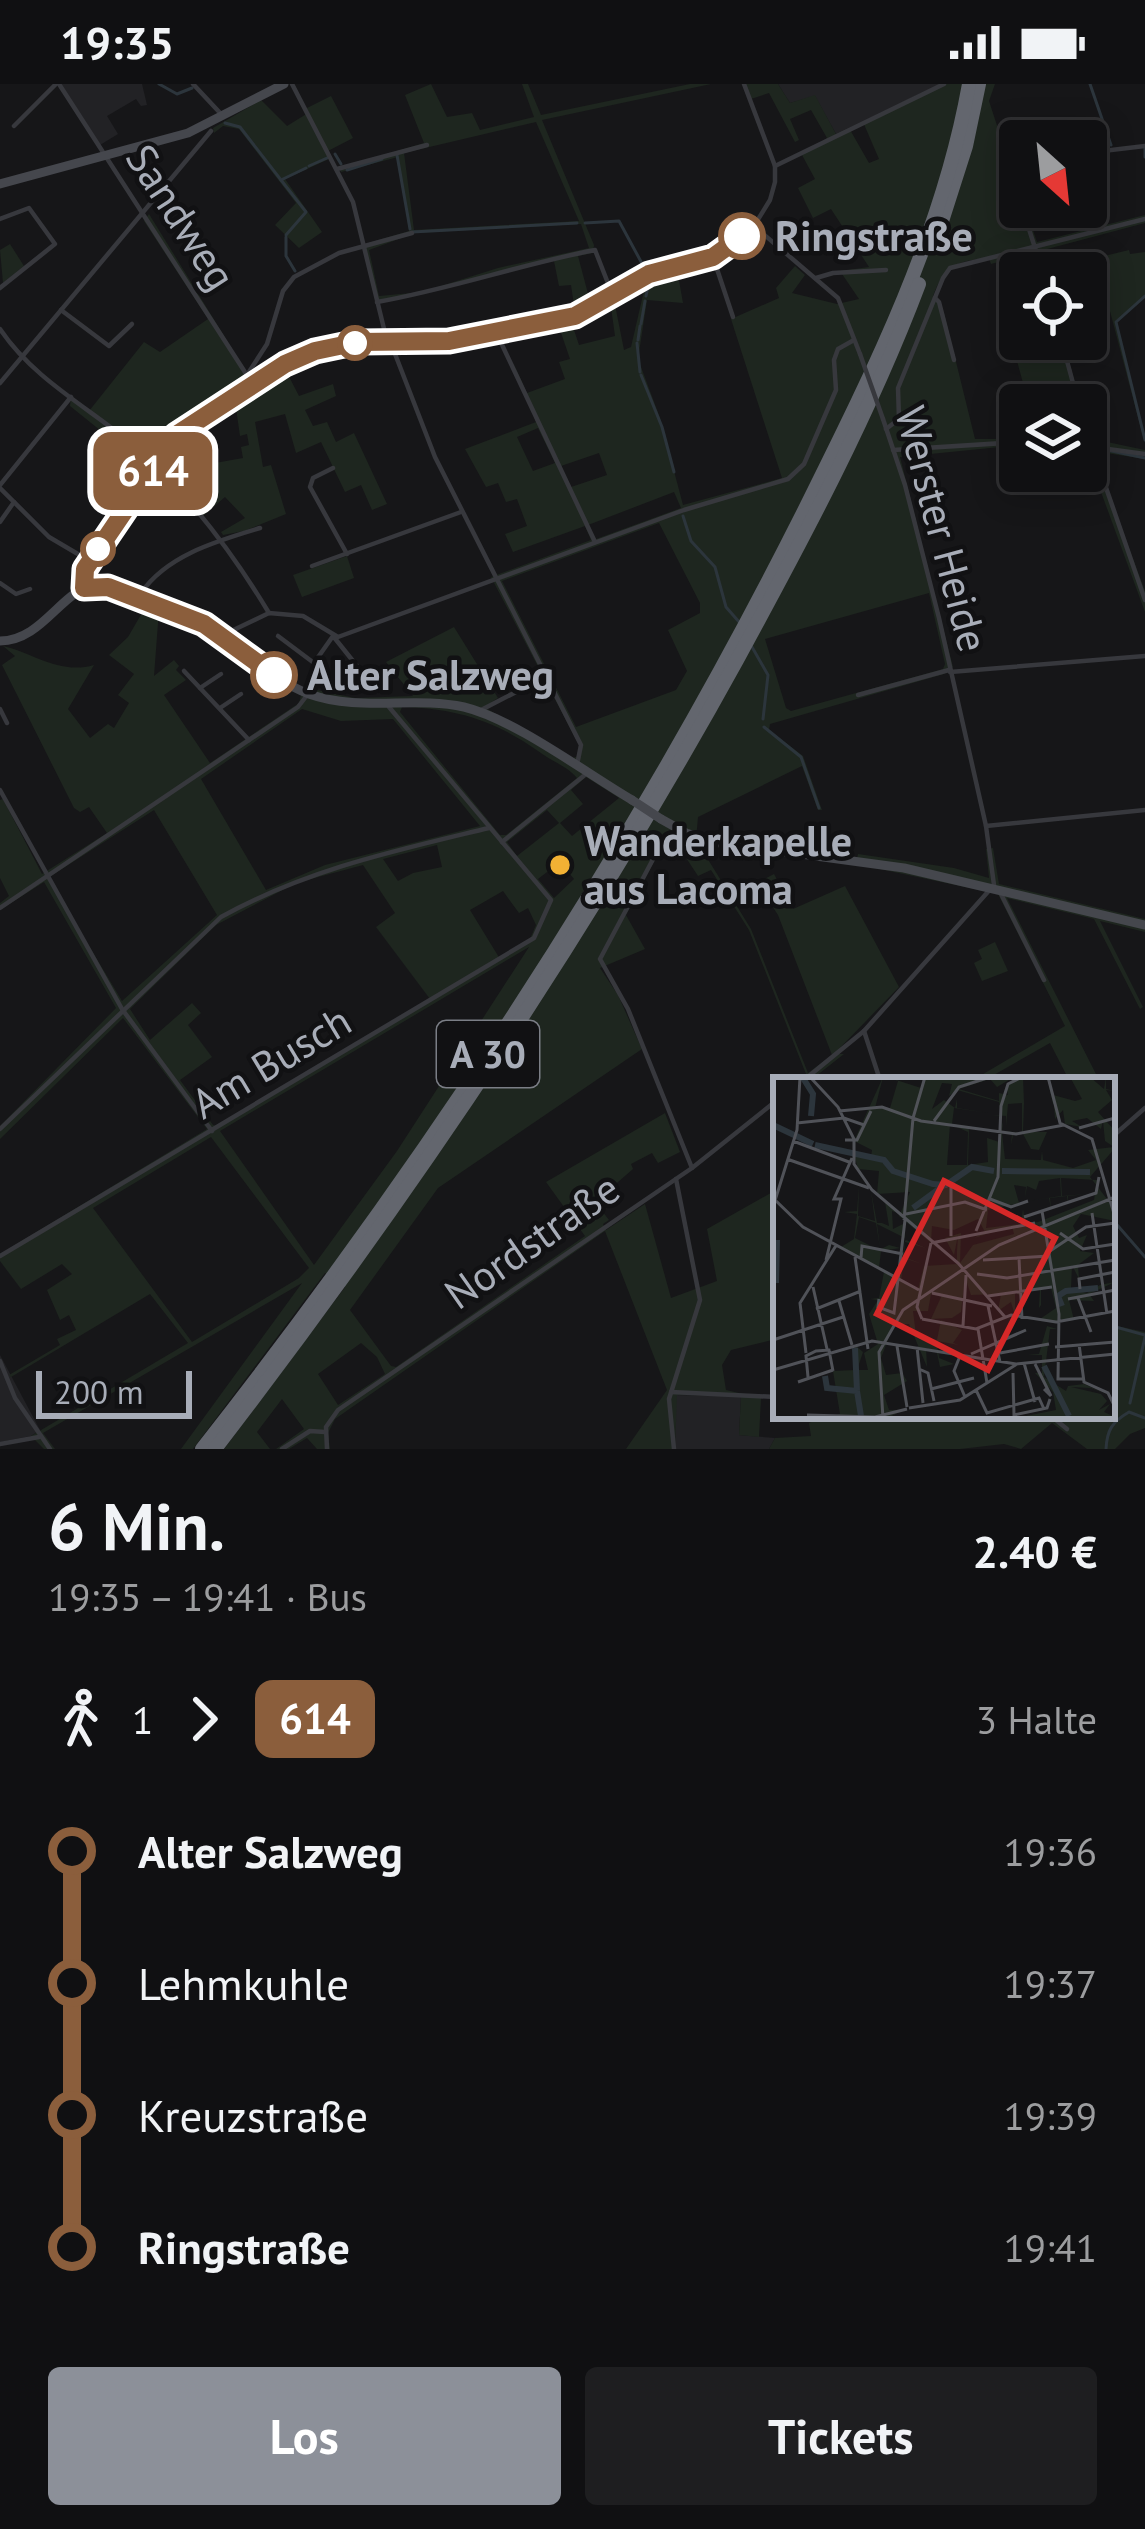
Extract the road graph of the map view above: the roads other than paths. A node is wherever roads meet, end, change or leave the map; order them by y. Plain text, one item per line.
1 (58, 84) edge
2 (193, 84) edge
3 (288, 84) edge
4 (744, 84) edge
5 (944, 84) edge
6 (969, 84) edge
7 (980, 84) edge
8 (224, 117) junction
9 (14, 125) dead end
10 (212, 131) dead end
11 (427, 146) dead end
12 (1145, 146) edge
13 (1107, 151) edge
14 (104, 154) junction
15 (775, 166) junction
16 (337, 169) junction
17 (0, 184) edge
18 (145, 214) junction
19 (0, 218) edge
20 (1145, 219) edge
21 (754, 226) junction
22 (1029, 228) edge
23 (412, 232) dead end
24 (365, 245) junction
25 (1036, 249) junction
26 (1037, 252) edge
27 (713, 257) junction
28 (886, 270) dead end
29 (816, 278) junction
30 (0, 288) edge
31 (613, 296) junction
32 (935, 298) junction
33 (377, 302) junction
34 (62, 310) junction
35 (733, 317) dead end
36 (131, 324) dead end
37 (0, 329) edge
38 (496, 332) junction
39 (854, 340) junction
40 (389, 341) junction
41 (21, 357) junction
42 (954, 360) dead end
43 (247, 375) junction
44 (0, 383) edge
45 (252, 383) junction
46 (70, 397) junction
47 (886, 429) junction
48 (999, 443) edge
49 (1107, 449) edge
50 (893, 451) junction
51 (1145, 454) edge
52 (156, 466) junction
53 (333, 469) dead end
54 (0, 487) edge
55 (1105, 492) edge
56 (14, 502) junction
57 (461, 512) junction
58 (0, 523) edge
59 (260, 528) dead end
60 (222, 540) junction
61 (595, 542) junction
62 (347, 554) junction
63 (90, 561) junction
64 (312, 566) dead end
65 (496, 579) junction
66 (0, 583) edge
67 (84, 588) junction
68 (30, 589) dead end
69 (138, 598) junction
70 (1145, 600) edge
71 (268, 613) junction
72 (751, 624) junction
73 (223, 635) junction
74 (278, 636) dead end
75 (333, 636) junction
76 (0, 641) edge
77 (741, 641) junction
78 (1145, 656) edge
79 (184, 671) dead end
80 (950, 671) junction
81 (221, 674) dead end
82 (547, 676) junction
83 (200, 688) junction
84 (376, 691) dead end
85 (241, 694) dead end
86 (308, 694) junction
87 (858, 695) dead end
88 (385, 703) junction
89 (220, 708) junction
90 (0, 709) edge
91 (478, 712) junction
92 (7, 724) dead end
93 (249, 740) junction
94 (581, 770) junction
95 (0, 790) edge
96 (1145, 810) edge
97 (986, 826) junction
98 (489, 828) junction
99 (678, 829) junction
100 (502, 842) junction
101 (46, 877) junction
102 (996, 888) junction
103 (0, 908) edge
104 (1145, 925) edge
105 (1044, 980) dead end
106 (122, 1009) junction
107 (864, 1031) junction
108 (808, 1077) edge
109 (879, 1077) edge
110 (773, 1103) edge
111 (1145, 1108) edge
112 (0, 1129) edge
113 (212, 1131) junction
114 (1115, 1134) edge
115 (692, 1168) junction
116 (676, 1179) junction
117 (0, 1256) edge
118 (0, 1361) edge
119 (671, 1393) junction
120 (773, 1397) edge
121 (1055, 1419) edge
122 (1067, 1429) dead end
123 (325, 1432) junction
124 (39, 1438) junction
125 (0, 1444) edge
126 (50, 1449) edge
127 (202, 1449) edge
128 (215, 1449) edge
129 (282, 1449) edge
130 (327, 1449) edge
131 (674, 1449) edge

1 - 9 street
1 - 14 street, Sandweg
2 - 8 street
3 - 8 street
3 - 16 street
4 - 15 street
5 - 15 street
6 - 72 highway, A 30
7 - 72 highway, A 30
8 - 14 street
10 - 18 street
11 - 16 street
12 - 13 street
14 - 17 street
14 - 18 street, Sandweg
15 - 21 street
16 - 24 street
18 - 34 street
18 - 43 street, Sandweg
19 - 30 street
20 - 25 street
21 - 27 street
21 - 29 street, Werster Heide
22 - 25 street
23 - 24 street
24 - 33 street
24 - 43 street
25 - 26 street
25 - 32 street
27 - 31 street
27 - 35 street
28 - 29 street
29 - 39 street, Werster Heide
31 - 33 street
31 - 38 street
32 - 42 street
32 - 47 street
33 - 40 street
34 - 36 street
34 - 41 street
37 - 41 street
38 - 40 street
38 - 61 street
39 - 47 street, Werster Heide, bridge
39 - 61 street
40 - 45 street
40 - 57 street
41 - 44 street
41 - 46 street
43 - 45 street, Sandweg
45 - 52 street
46 - 52 street
46 - 54 street
47 - 50 street, Werster Heide
48 - 50 street
49 - 51 street
50 - 80 street, Werster Heide
52 - 60 street
52 - 63 street
53 - 62 street
54 - 56 street
55 - 70 street
56 - 58 street
56 - 63 street
57 - 62 street
57 - 65 street
59 - 60 street
60 - 69 street
60 - 71 street
61 - 65 street
62 - 64 street
63 - 67 street
65 - 75 street
65 - 82 street
66 - 68 street
67 - 69 street
67 - 76 street
69 - 73 street
71 - 73 street
71 - 75 street
72 - 77 highway, A 30
73 - 86 street
74 - 75 street
75 - 84 street
77 - 127 highway, A 30
77 - 128 highway, A 30
78 - 80 street
79 - 83 street
80 - 87 street
80 - 97 street, Werster Heide
81 - 83 street
82 - 91 street
82 - 94 street
83 - 89 street
85 - 89 street
86 - 88 street
86 - 93 street
88 - 91 street
88 - 98 street
89 - 93 street
90 - 92 street
91 - 94 street
93 - 101 street
94 - 99 street, bridge
94 - 100 street
95 - 101 street
96 - 97 street
97 - 102 street, Werster Heide
98 - 100 street
98 - 106 street
99 - 102 street
99 - 115 street
100 - 113 street, Am Busch
101 - 103 street
101 - 106 street
102 - 104 street
102 - 105 street, Werster Heide
102 - 107 street
106 - 112 street
106 - 113 street
107 - 108 street
107 - 109 street
110 - 115 street, Nordstraße
111 - 114 street
113 - 117 street, Am Busch
115 - 116 street, Nordstraße
116 - 119 street
116 - 123 street, Nordstraße
118 - 124 street
119 - 120 street
119 - 131 street
121 - 122 street
123 - 129 street, Nordstraße
123 - 130 street
124 - 125 street
124 - 126 street

